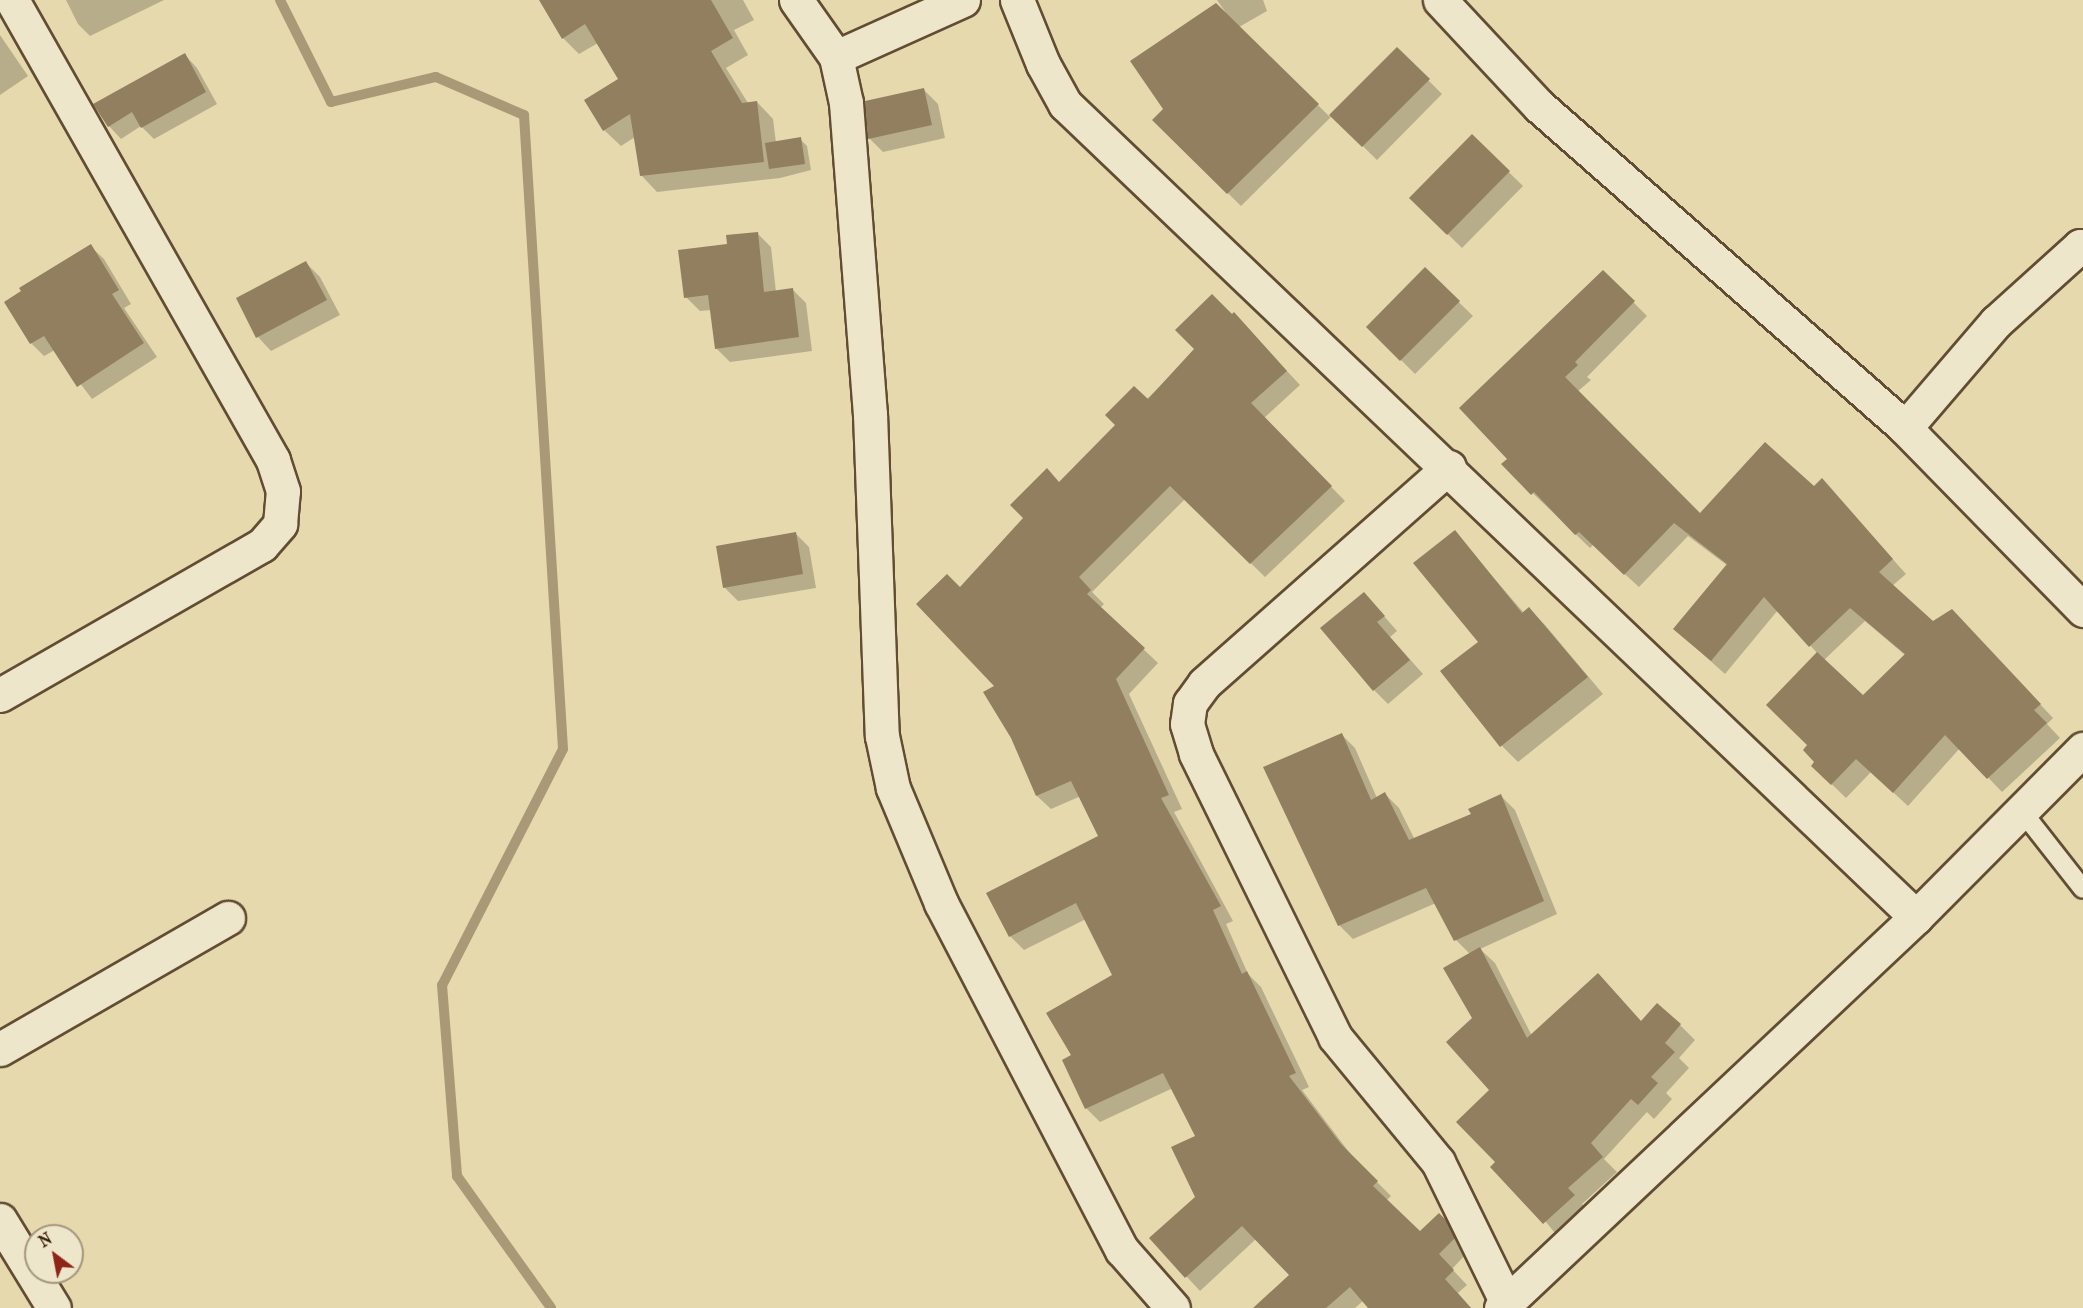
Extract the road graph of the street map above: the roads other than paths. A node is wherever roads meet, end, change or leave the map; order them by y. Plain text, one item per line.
1 (12, 0) edge
2 (796, 0) edge
3 (963, 0) edge
4 (1017, 0) edge
5 (1440, 0) edge
6 (836, 57) junction
7 (2082, 246) edge
8 (1905, 428) junction
9 (1449, 467) junction
10 (2083, 610) edge
11 (0, 694) edge
12 (2083, 749) edge
13 (2021, 810) junction
14 (2083, 889) edge
15 (1916, 917) junction
16 (228, 918) dead end
17 (0, 1049) edge
18 (0, 1220) edge
19 (1503, 1305) edge
20 (54, 1308) edge
21 (1173, 1308) edge

1 - 11 street
2 - 6 street
3 - 6 street
4 - 9 street
5 - 8 street
6 - 21 street
7 - 8 street
8 - 10 street
9 - 15 street
9 - 19 street
12 - 13 street
13 - 14 lane
13 - 15 street
15 - 19 street
16 - 17 street
18 - 20 street

